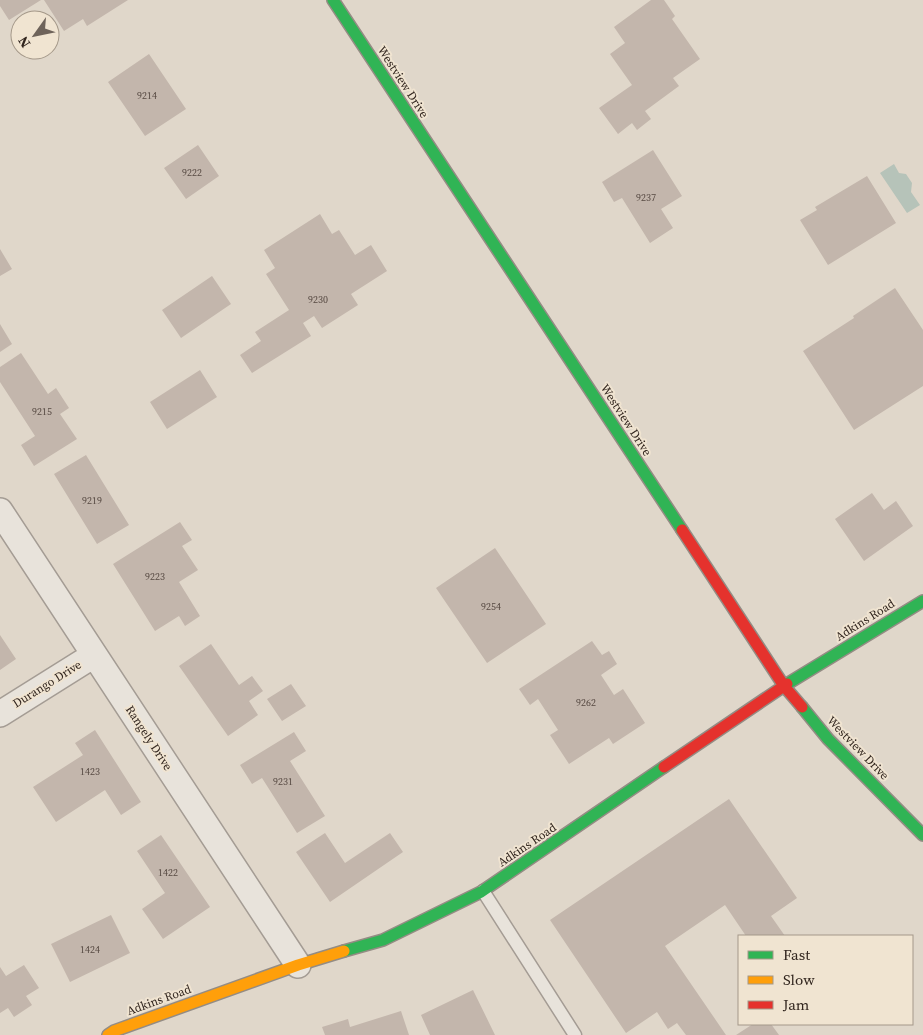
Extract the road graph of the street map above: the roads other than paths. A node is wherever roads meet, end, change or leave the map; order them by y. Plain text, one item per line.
1 (332, 0) edge
2 (0, 511) edge
3 (923, 601) edge
4 (94, 655) junction
5 (784, 686) junction
6 (0, 714) edge
7 (923, 835) edge
8 (483, 891) junction
9 (298, 964) junction
10 (108, 1035) edge
11 (575, 1035) edge

1 - 5 main road, Westview Drive
2 - 4 street, Rangely Drive
3 - 5 main road, Adkins Road
4 - 6 street, Durango Drive
4 - 9 street, Rangely Drive
5 - 7 main road, Westview Drive
5 - 8 main road, Adkins Road
8 - 9 main road, Adkins Road
8 - 11 lane
9 - 10 main road, Adkins Road

